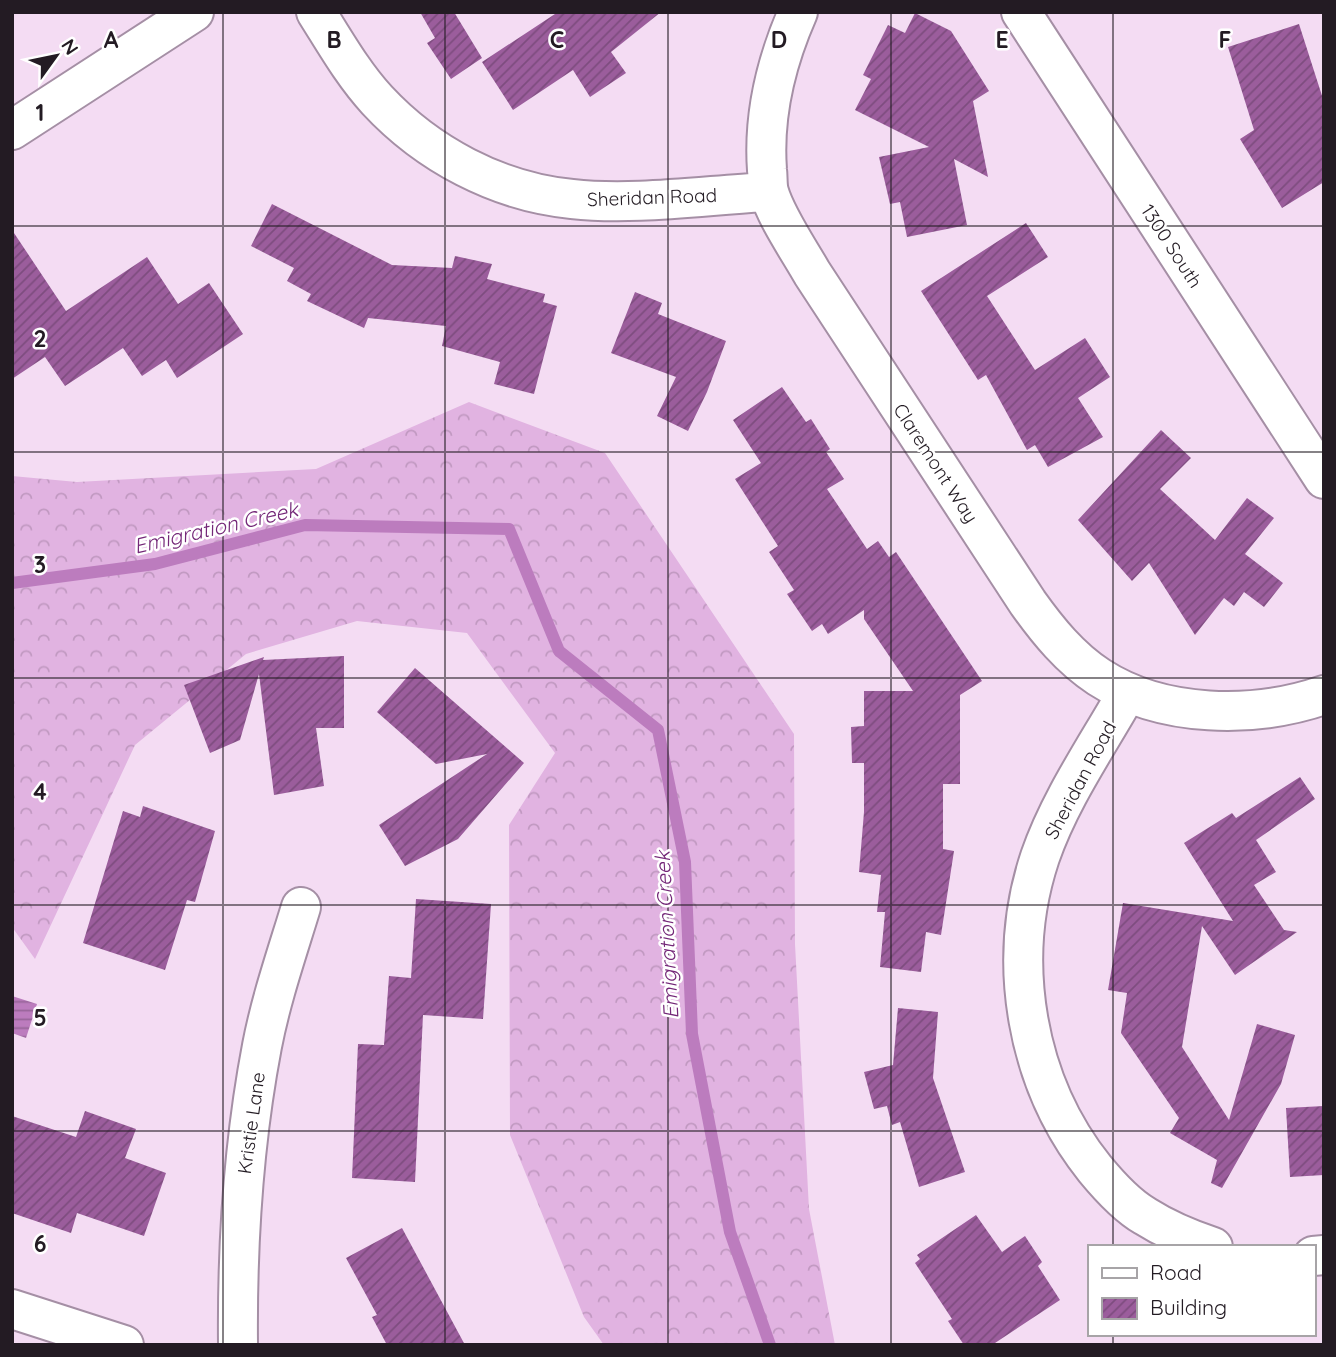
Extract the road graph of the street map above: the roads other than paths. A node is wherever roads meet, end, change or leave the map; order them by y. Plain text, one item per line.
1 (194, 12) edge
2 (316, 12) edge
3 (798, 12) edge
4 (1021, 12) edge
5 (12, 130) edge
6 (769, 192) junction
7 (1324, 479) edge
8 (1127, 693) junction
9 (1324, 695) edge
10 (301, 907) dead end
11 (1207, 1245) edge
12 (12, 1310) edge
13 (124, 1345) edge
14 (238, 1345) edge

1 - 5 street
2 - 6 street, Sheridan Road
3 - 6 street, Claremont Way
4 - 7 street, 1300 South
6 - 8 street, Claremont Way
8 - 9 street, Claremont Way
8 - 11 street, Sheridan Road
10 - 14 street, Kristie Lane
12 - 13 street

